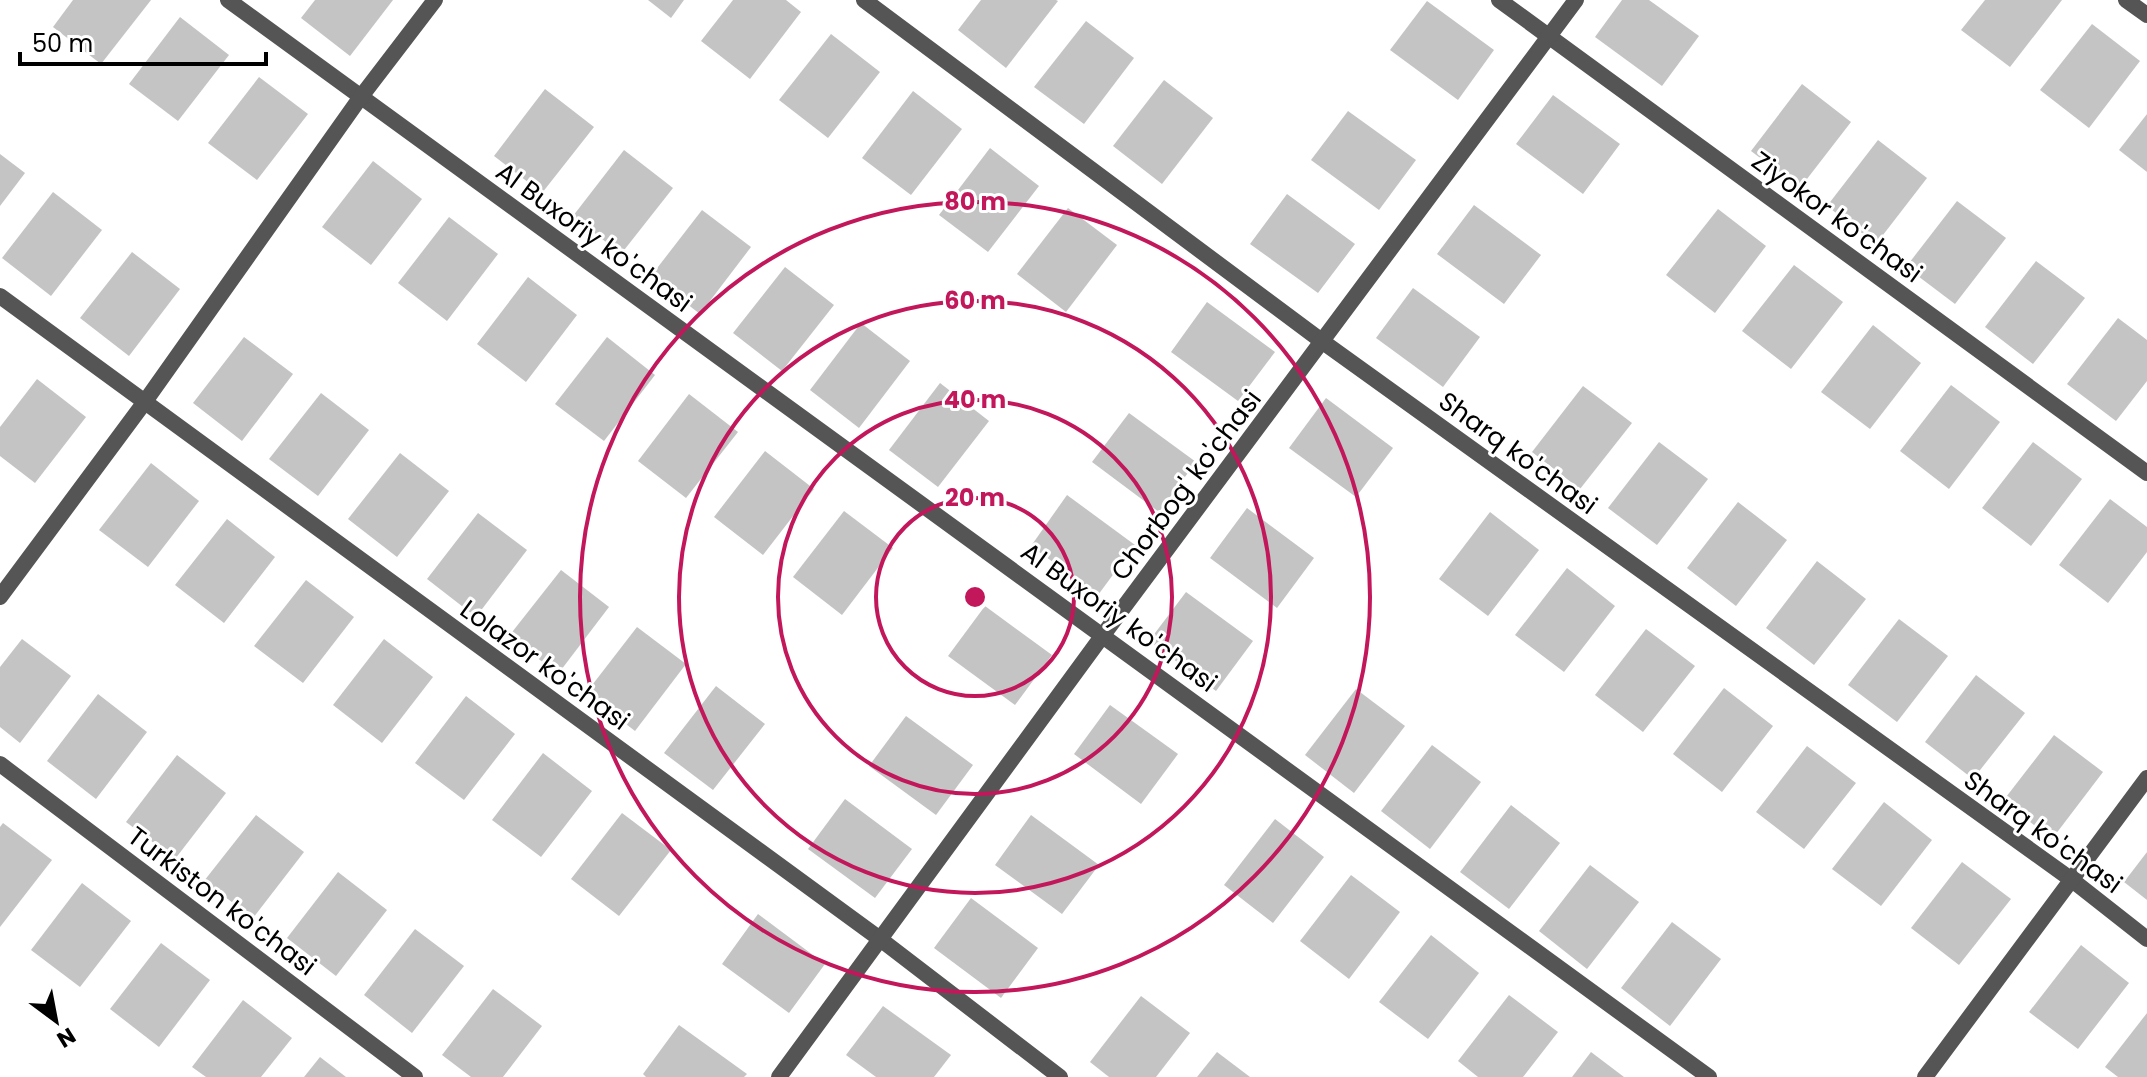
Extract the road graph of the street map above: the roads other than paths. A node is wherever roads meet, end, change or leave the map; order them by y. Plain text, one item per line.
1 (228, 0) edge
2 (435, 0) edge
3 (864, 0) edge
4 (1499, 0) edge
5 (1576, 0) edge
6 (2126, 0) edge
7 (2147, 15) edge
8 (1549, 36) junction
9 (360, 98) junction
10 (0, 296) edge
11 (1323, 342) junction
12 (144, 403) junction
13 (2147, 473) edge
14 (0, 597) edge
15 (1103, 635) junction
16 (0, 764) edge
17 (2147, 778) edge
18 (2072, 880) junction
19 (880, 939) junction
20 (2147, 939) edge
21 (415, 1077) edge
22 (779, 1077) edge
23 (1060, 1077) edge
24 (1709, 1077) edge
25 (1925, 1077) edge

1 - 9 street, Al Buxoriy ko'chasi
2 - 9 street
3 - 11 street, Sharq ko'chasi
4 - 8 street, Ziyokor ko'chasi
5 - 8 street, Chorbog' ko'chasi
6 - 7 street
8 - 11 street, Chorbog' ko'chasi
8 - 13 street, Ziyokor ko'chasi
9 - 12 street
9 - 15 street, Al Buxoriy ko'chasi
10 - 12 street, Lolazor ko'chasi
11 - 15 street, Chorbog' ko'chasi
11 - 18 street, Sharq ko'chasi
12 - 14 street
12 - 19 street, Lolazor ko'chasi
15 - 19 street, Chorbog' ko'chasi
15 - 24 street, Al Buxoriy ko'chasi
16 - 21 street, Turkiston ko'chasi
17 - 18 street
18 - 20 street, Sharq ko'chasi
18 - 25 street
19 - 22 street, Chorbog' ko'chasi
19 - 23 street, Lolazor ko'chasi

